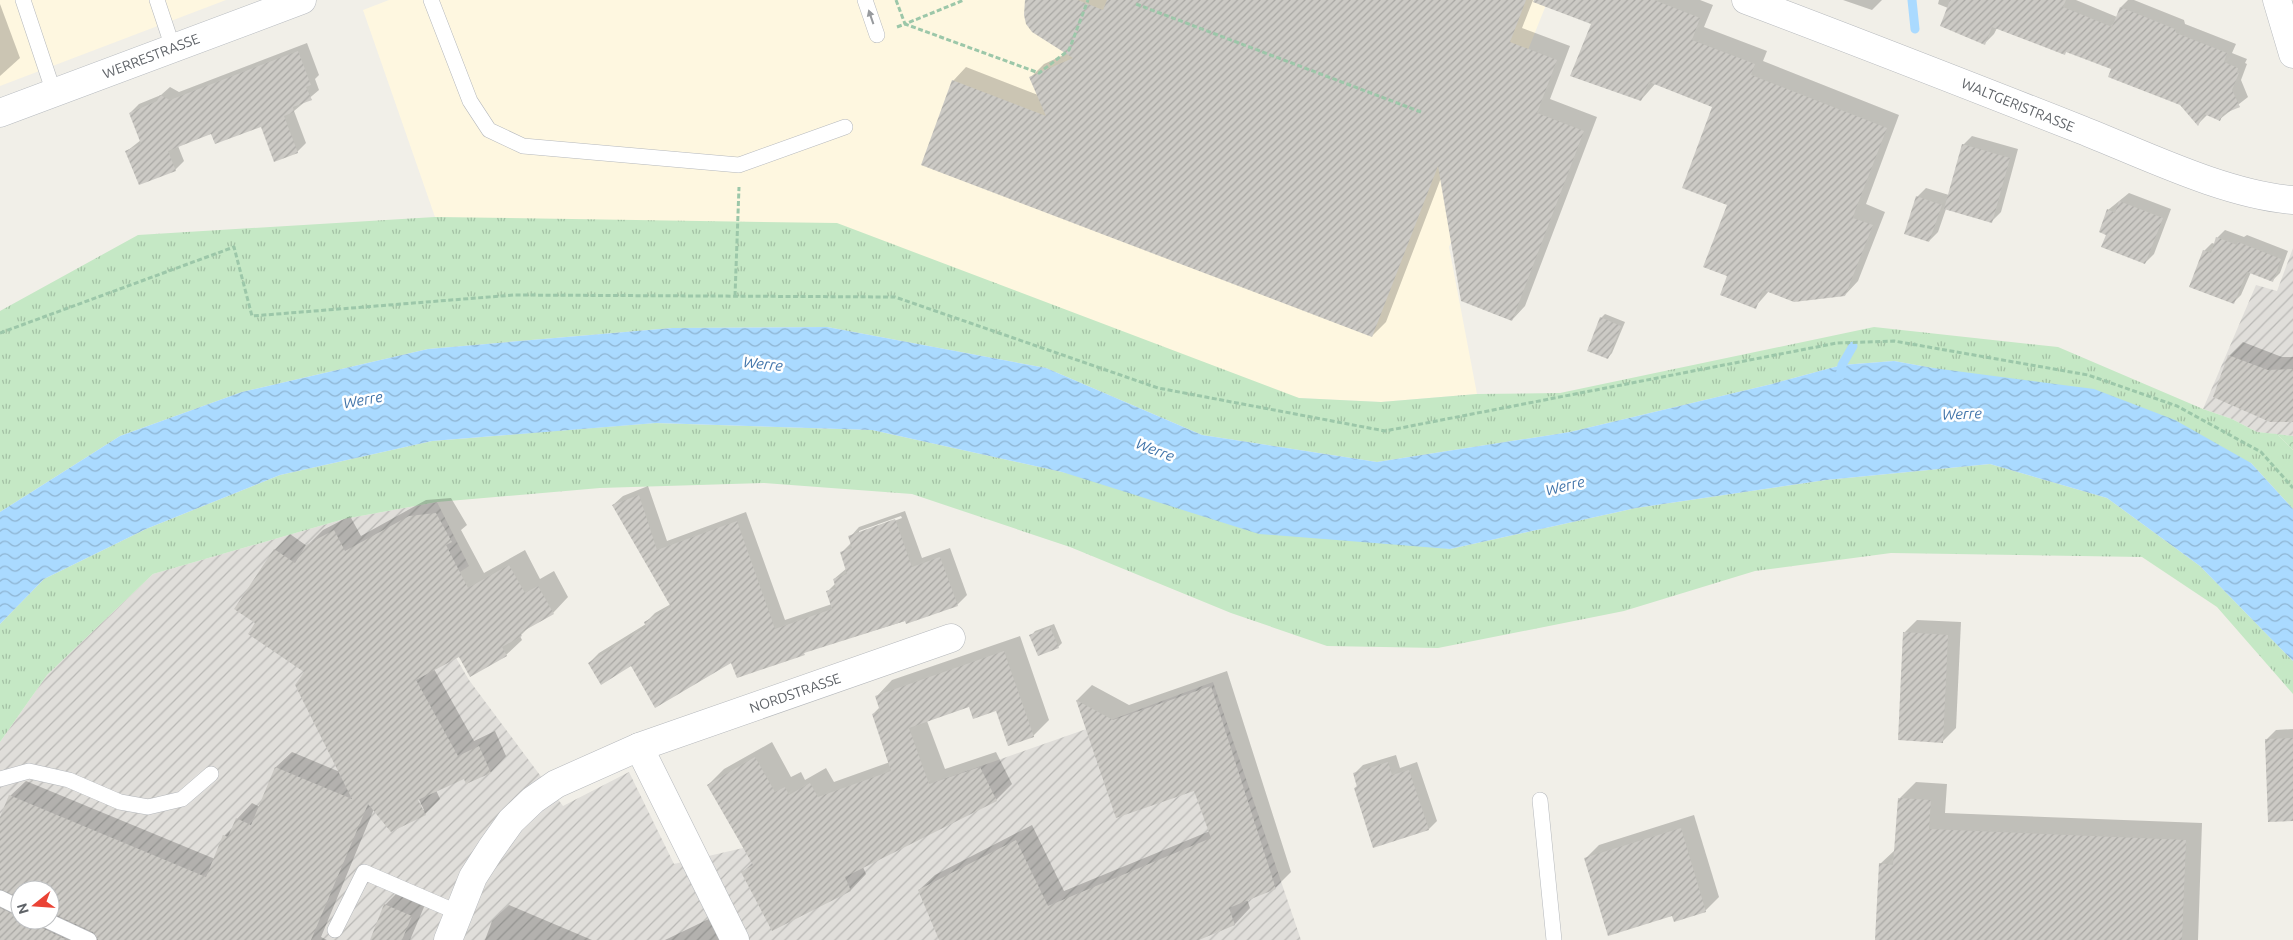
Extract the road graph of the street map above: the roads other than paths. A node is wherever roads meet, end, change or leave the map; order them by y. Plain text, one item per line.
1 (23, 0) edge
2 (157, 0) edge
3 (302, 0) edge
4 (432, 0) edge
5 (865, 0) edge
6 (1746, 0) edge
7 (2278, 0) edge
8 (877, 35) dead end
9 (173, 48) junction
10 (2293, 54) edge
11 (54, 93) junction
12 (0, 113) edge
13 (845, 127) dead end
14 (2293, 200) edge
15 (951, 638) dead end
16 (639, 747) junction
17 (211, 774) dead end
18 (0, 779) edge
19 (1540, 800) dead end
20 (458, 913) junction
21 (60, 927) edge
22 (335, 930) dead end
23 (89, 940) edge
24 (448, 940) edge
25 (735, 940) edge
26 (1554, 940) edge

1 - 11 lane
2 - 9 lane
3 - 9 street, WERRESTRASSE
4 - 13 lane
8 -> 5 lane
6 - 14 street, WALTGERISTRASSE
7 - 10 street
9 - 11 street, WERRESTRASSE
11 - 12 street, WERRESTRASSE
15 - 16 street, NORDSTRASSE
16 - 20 street, NORDSTRASSE
16 - 25 street
17 - 18 lane
19 - 26 lane
20 - 22 lane
20 - 24 street, NORDSTRASSE
21 - 23 lane

